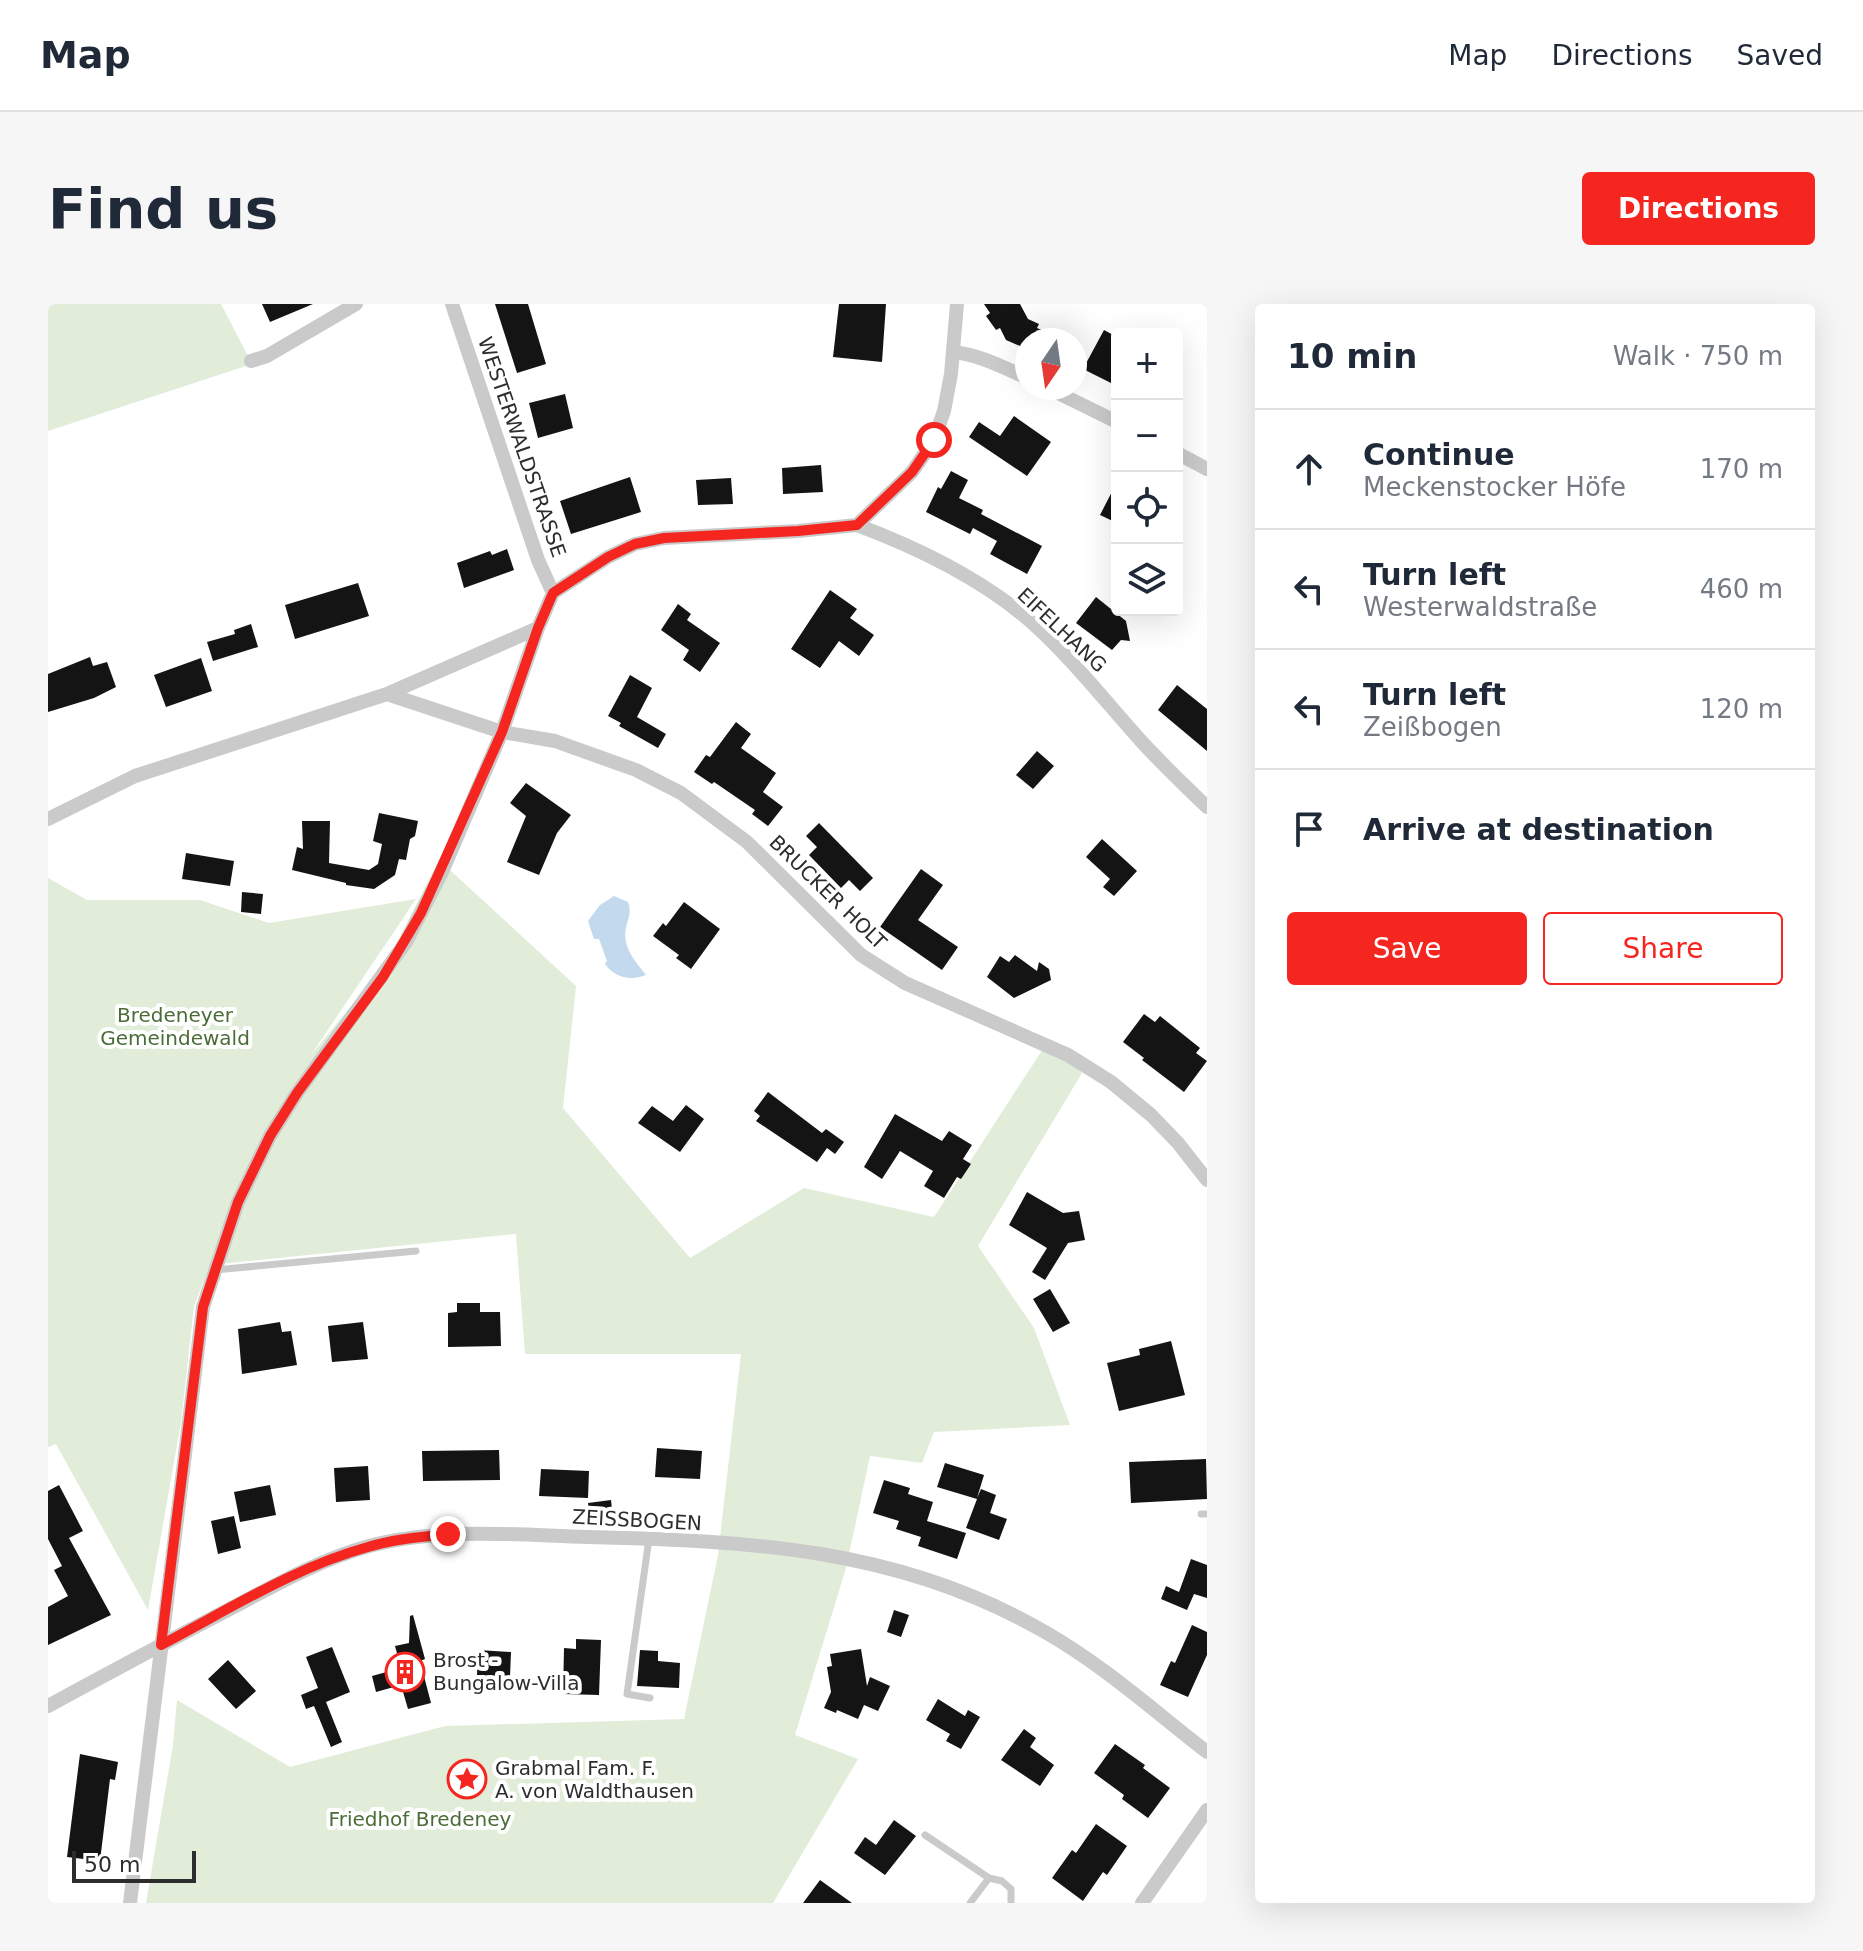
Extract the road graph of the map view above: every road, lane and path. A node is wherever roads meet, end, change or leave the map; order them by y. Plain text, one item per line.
1 (356, 304) edge
2 (452, 304) edge
3 (957, 304) edge
4 (953, 352) junction
5 (251, 361) dead end
6 (1015, 372) edge
7 (1072, 400) edge
8 (1111, 419) edge
9 (1183, 456) edge
10 (1207, 469) edge
11 (857, 525) junction
12 (553, 593) junction
13 (538, 628) junction
14 (387, 694) junction
15 (502, 732) junction
16 (1207, 807) edge
17 (48, 819) edge
18 (1207, 1180) edge
19 (416, 1251) dead end
20 (215, 1270) junction
21 (649, 1539) junction
22 (161, 1645) junction
23 (650, 1698) dead end
24 (48, 1706) edge
25 (1207, 1752) edge
26 (1205, 1816) edge
27 (925, 1835) dead end
28 (989, 1878) junction
29 (130, 1903) edge
30 (970, 1903) edge
31 (1011, 1903) edge
32 (1142, 1903) edge

1 - 5 street
2 - 12 street, WESTERWALDSTRASSE
3 - 4 street
4 - 6 street
4 - 11 street
7 - 8 street
9 - 10 street
11 - 12 street
11 - 16 street, EIFELHANG
12 - 13 street
13 - 14 street
13 - 15 street
14 - 15 street, BRUCKER HOLT
14 - 17 street
15 - 18 street, BRUCKER HOLT
15 - 20 street
19 - 20 lane
20 - 22 street
21 - 22 street, ZEISSBOGEN
21 - 23 lane
21 - 25 street, ZEISSBOGEN
22 - 24 street, ZEISSBOGEN
22 - 29 street
26 - 32 street
27 - 28 lane
28 - 30 lane
28 - 31 lane

